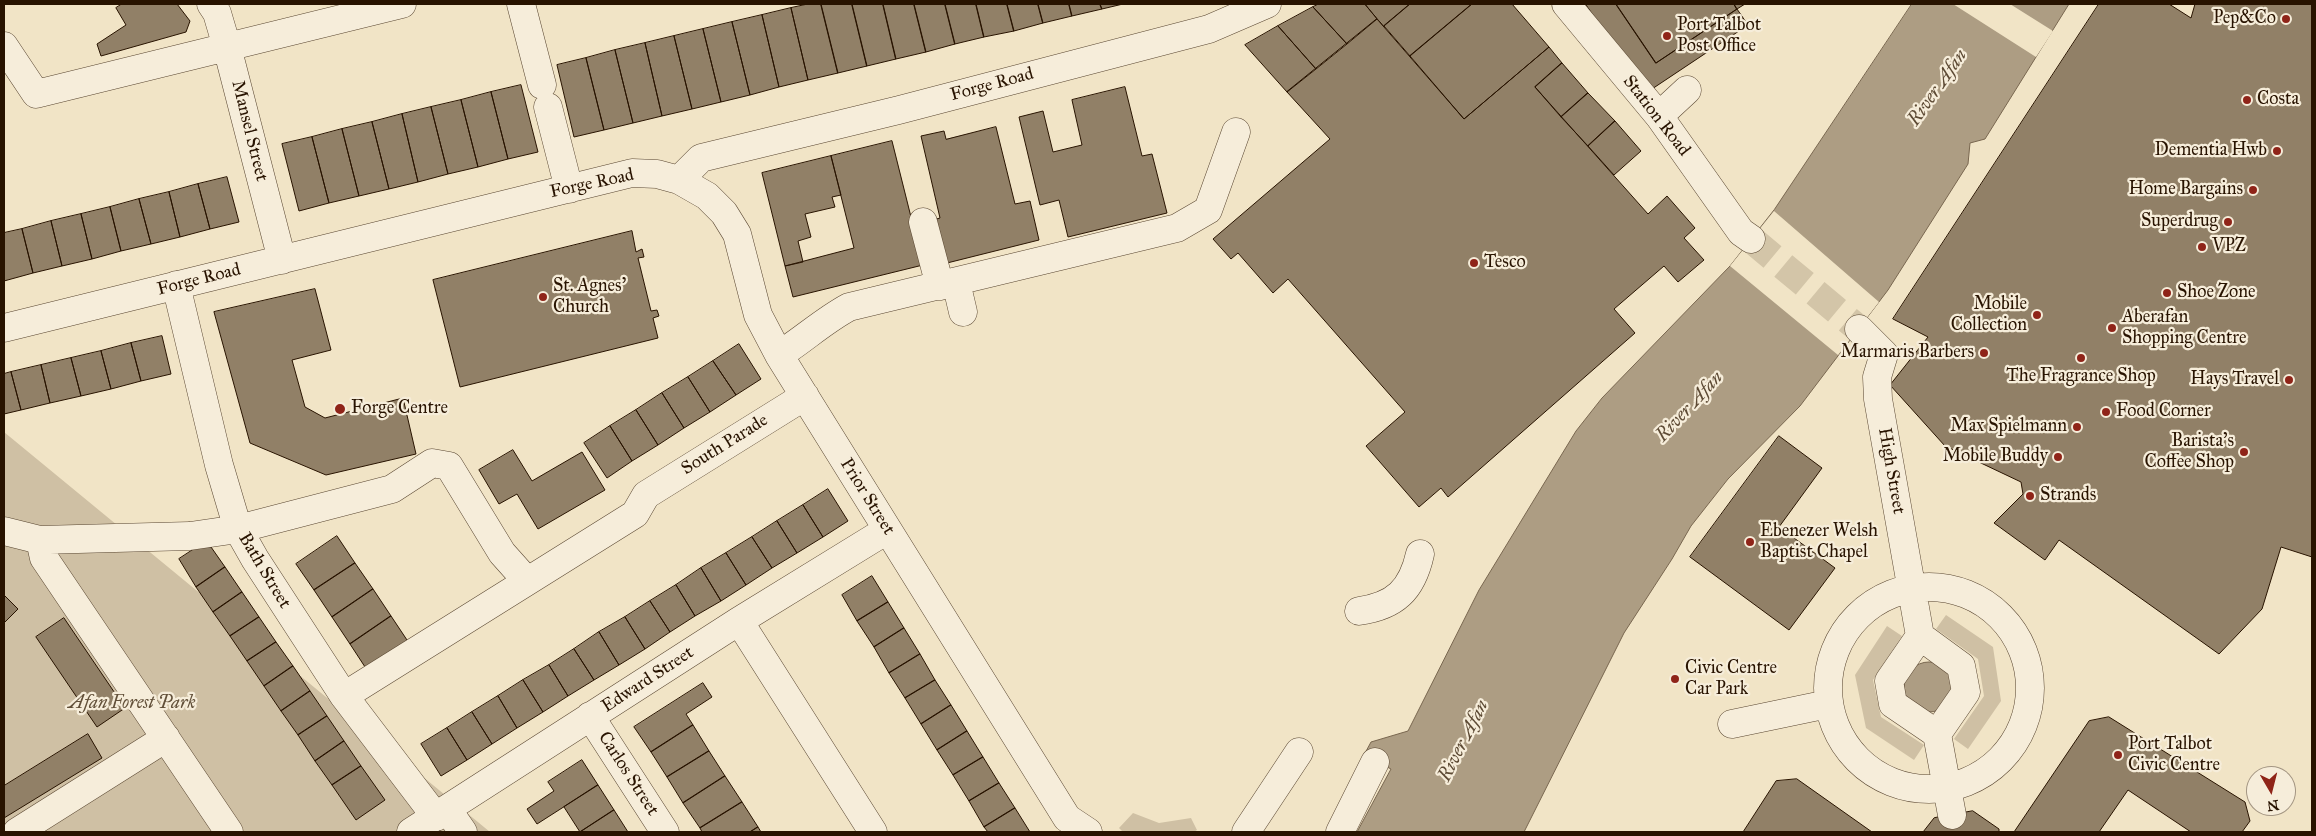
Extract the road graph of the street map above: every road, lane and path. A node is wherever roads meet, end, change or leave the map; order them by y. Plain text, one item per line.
1 (211, 4) edge
2 (402, 4) edge
3 (521, 4) edge
4 (1566, 4) edge
5 (1259, 6) edge
6 (4, 46) edge
7 (227, 47) junction
8 (1686, 90) dead end
9 (1659, 116) junction
10 (1236, 132) dead end
11 (679, 180) junction
12 (569, 189) junction
13 (924, 222) dead end
14 (1746, 236) tunnel mouth
15 (282, 260) junction
16 (948, 284) junction
17 (176, 285) junction
18 (963, 312) dead end
19 (4, 328) edge
20 (1859, 329) tunnel mouth
21 (779, 355) junction
22 (805, 396) junction
23 (238, 529) junction
24 (887, 530) junction
25 (4, 531) edge
26 (40, 540) junction
27 (1420, 554) dead end
28 (527, 581) junction
29 (1912, 588) junction
30 (1359, 611) dead end
31 (740, 621) junction
32 (1920, 636) junction
33 (344, 696) junction
34 (1828, 704) junction
35 (590, 716) junction
36 (1732, 724) dead end
37 (1937, 734) junction
38 (166, 738) junction
39 (1299, 752) dead end
40 (1375, 762) dead end
41 (1947, 789) junction
42 (442, 813) junction
43 (1952, 815) dead end
44 (1073, 827) edge
45 (17, 832) edge
46 (229, 832) edge
47 (411, 832) edge
48 (463, 832) edge
49 (665, 832) edge
50 (873, 832) edge
51 (1246, 832) edge
52 (1340, 832) edge

1 - 7 street, Mansel Street
2 - 7 street
3 - 12 street
4 - 9 street, Station Road
5 - 11 street, Forge Road
6 - 7 street
7 - 15 street, Mansel Street
8 - 9 street
9 - 14 street, Station Road
10 - 16 street
11 - 12 street, Forge Road
11 - 21 street, Prior Street
12 - 15 street, Forge Road
13 - 16 street
15 - 17 street, Forge Road
16 - 18 street
16 - 21 street
17 - 19 street, Forge Road
17 - 23 street, Bath Street
20 - 29 street, High Street
21 - 22 street, Prior Street
22 - 24 street, Prior Street
22 - 28 street, South Parade
23 - 26 street
23 - 28 street
23 - 33 street, Bath Street
24 - 31 street, Edward Street
24 - 44 street, Prior Street
25 - 26 street
26 - 38 street
27 - 30 street
28 - 33 street
29 - 32 street, High Street
29 - 34 street
29 - 41 street
31 - 35 street, Edward Street
31 - 50 street
32 - 37 street
32 - 37 street
33 - 42 street, Bath Street
34 - 36 street
34 - 41 street
35 - 42 street, Edward Street
35 - 49 street, Carlos Street
37 - 41 street
38 - 45 street
38 - 46 street
39 - 51 street
40 - 52 street
41 - 43 street
42 - 47 street, Edward Street
42 - 48 street, Bath Street

